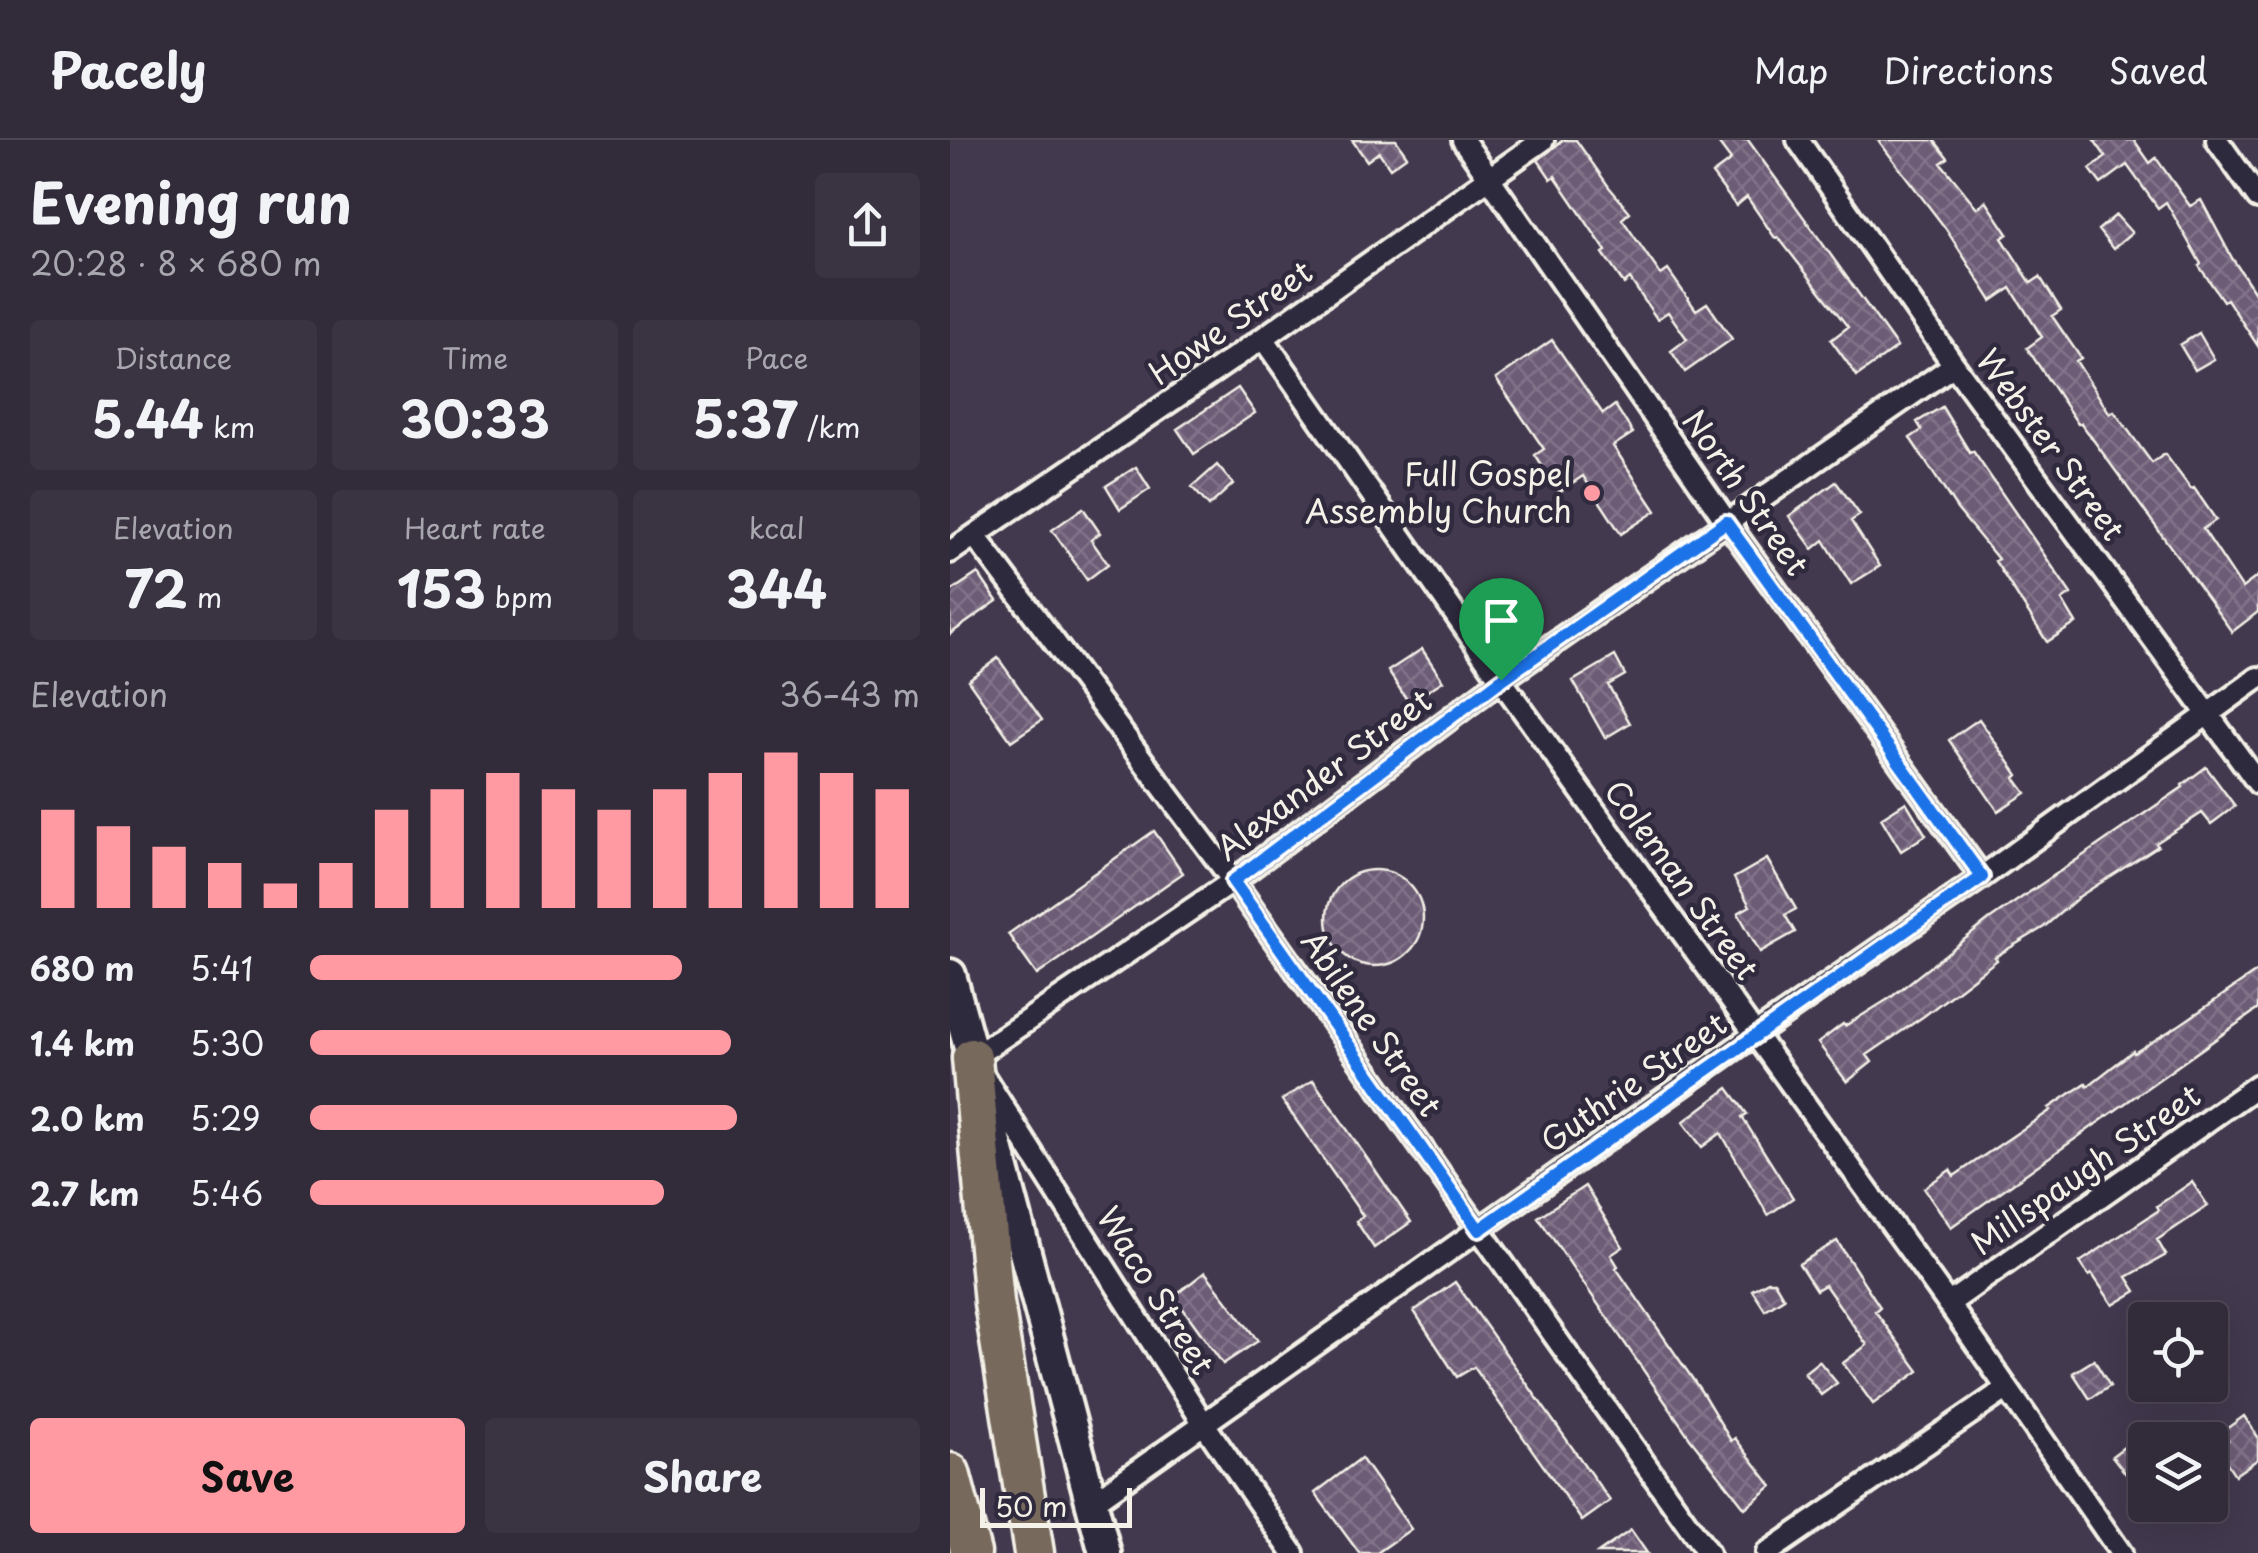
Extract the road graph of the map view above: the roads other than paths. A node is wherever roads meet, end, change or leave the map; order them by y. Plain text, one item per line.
1 (1463, 140) edge
2 (1543, 140) edge
3 (1798, 140) edge
4 (2216, 140) edge
5 (1491, 179) junction
6 (2258, 198) edge
7 (1263, 338) junction
8 (1954, 365) junction
9 (1726, 522) junction
10 (975, 536) junction
11 (950, 552) edge
12 (2258, 678) edge
13 (1501, 680) junction
14 (2209, 714) junction
15 (2258, 783) edge
16 (1982, 877) junction
17 (1233, 881) junction
18 (950, 974) edge
19 (1754, 1034) junction
20 (972, 1058) junction
21 (2258, 1085) edge
22 (1479, 1230) junction
23 (1948, 1304) junction
24 (2006, 1390) junction
25 (1204, 1424) junction
26 (950, 1472) edge
27 (1093, 1502) junction
28 (970, 1553) edge
29 (1034, 1553) edge
30 (1105, 1553) edge
31 (1293, 1553) edge
32 (1708, 1553) edge
33 (1768, 1553) edge
34 (2122, 1553) edge

1 - 5 street, North Street
2 - 5 street, Howe Street
3 - 8 street, Webster Street
4 - 6 street
5 - 7 street, Howe Street
5 - 9 street, North Street
7 - 10 street, Howe Street
7 - 13 street, Coleman Street
8 - 9 street, Alexander Street
8 - 14 street, Webster Street
9 - 13 street, Alexander Street
9 - 16 street, North Street
10 - 11 street, Howe Street
10 - 17 street, Abilene Street
12 - 14 street, Guthrie Street
13 - 17 street, Alexander Street
13 - 19 street, Coleman Street
14 - 15 street, Webster Street
14 - 16 street, Guthrie Street
16 - 19 street, Guthrie Street
17 - 20 street, Alexander Street
17 - 22 street, Abilene Street
18 - 20 main road
19 - 22 street, Guthrie Street
19 - 23 street, Coleman Street
20 - 25 street, Waco Street
20 - 27 main road
20 - 29 highway
21 - 23 street, Millspaugh Street
22 - 25 street, Guthrie Street
22 - 32 street, Abilene Street
23 - 24 street, Coleman Street
24 - 33 street
24 - 34 street, Coleman Street
25 - 27 street, Guthrie Street
25 - 31 street, Waco Street
26 - 28 highway
27 - 30 main road

